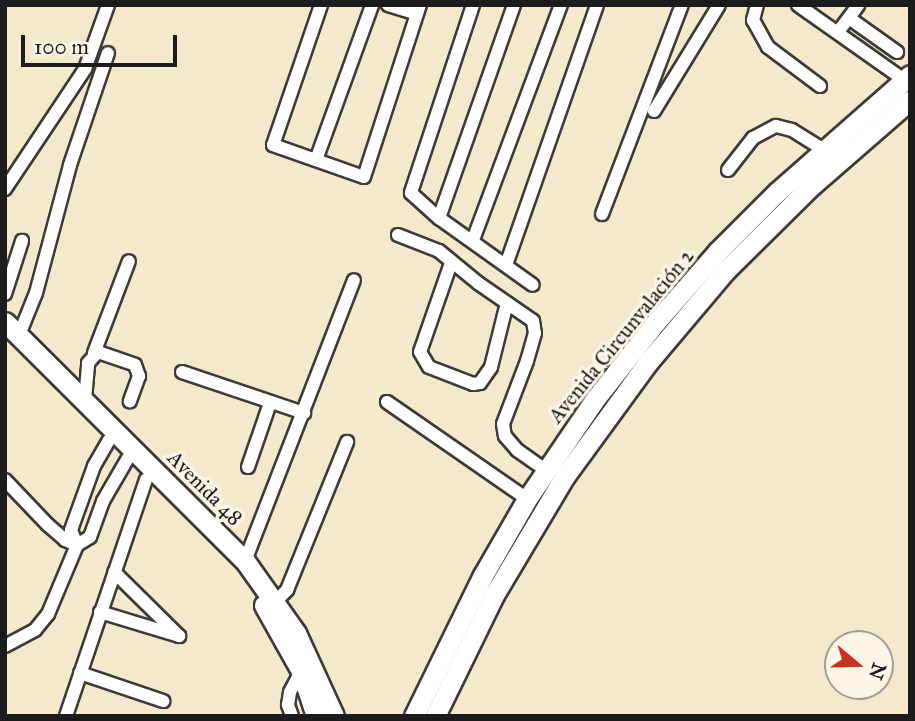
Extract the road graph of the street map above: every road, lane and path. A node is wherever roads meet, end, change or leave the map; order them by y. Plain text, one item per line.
1 (108, 5) edge
2 (321, 5) edge
3 (372, 5) edge
4 (388, 5) edge
5 (473, 5) edge
6 (514, 5) edge
7 (561, 5) edge
8 (597, 5) edge
9 (682, 5) edge
10 (719, 5) edge
11 (798, 5) edge
12 (858, 5) edge
13 (753, 6) edge
14 (419, 9) edge
15 (849, 18) junction
16 (838, 33) junction
17 (108, 52) dead end
18 (897, 52) dead end
19 (907, 77) edge
20 (820, 86) dead end
21 (910, 100) edge
22 (654, 111) dead end
23 (824, 150) junction
24 (316, 160) junction
25 (728, 170) dead end
26 (5, 189) edge
27 (602, 214) dead end
28 (439, 218) junction
29 (398, 235) dead end
30 (473, 240) junction
31 (22, 241) dead end
32 (129, 261) dead end
33 (450, 263) junction
34 (506, 265) junction
35 (354, 280) dead end
36 (533, 285) dead end
37 (5, 294) edge
38 (507, 303) junction
39 (10, 331) edge
40 (94, 353) junction
41 (182, 372) dead end
42 (85, 401) junction
43 (130, 401) dead end
44 (387, 402) dead end
45 (270, 403) junction
46 (304, 413) junction
47 (109, 440) junction
48 (347, 442) dead end
49 (128, 458) junction
50 (248, 467) dead end
51 (546, 470) junction
52 (146, 478) junction
53 (5, 480) edge
54 (527, 499) junction
55 (77, 545) junction
56 (245, 561) junction
57 (114, 572) junction
58 (276, 601) junction
59 (100, 612) junction
60 (5, 646) edge
61 (301, 671) junction
62 (80, 673) junction
63 (163, 701) dead end
64 (66, 716) edge
65 (292, 716) edge
66 (316, 716) edge
67 (334, 716) edge
68 (414, 716) edge
69 (435, 716) edge

1 - 26 street
2 - 24 street
3 - 24 street
4 - 14 street
5 - 28 street
6 - 28 street
7 - 30 street
8 - 34 street
9 - 27 street
10 - 22 street
11 - 16 street
12 - 15 street
13 - 20 street
14 - 24 street
15 - 16 street
15 - 18 street
16 - 19 street
17 - 39 street
19 - 23 highway, Avenida Circunvalación 2
21 - 69 highway, Avenida Circunvalación 2
23 - 25 street
23 - 51 highway, Avenida Circunvalación 2
28 - 30 street
29 - 33 street
30 - 34 street
31 - 37 street
32 - 40 street
33 - 38 street
33 - 38 street
34 - 36 street
35 - 46 street
38 - 51 street
39 - 42 highway, Avenida 48
39 - 47 highway, Avenida 48
40 - 42 street
40 - 43 street
41 - 45 street
42 - 56 highway, Avenida 48
44 - 54 street
45 - 46 street
45 - 50 street
46 - 56 street
47 - 49 highway, Avenida 48
47 - 55 street
48 - 58 street
49 - 52 highway, Avenida 48
49 - 55 street
51 - 54 highway, Avenida Circunvalación 2
52 - 57 street
52 - 61 highway, Avenida 48
53 - 55 street
54 - 68 highway, Avenida Circunvalación 2
55 - 60 street
56 - 58 highway, Avenida 48
57 - 59 street
57 - 59 street
58 - 67 highway, Avenida 48
59 - 62 street
61 - 65 street
61 - 66 highway, Avenida 48
62 - 63 street
62 - 64 street

